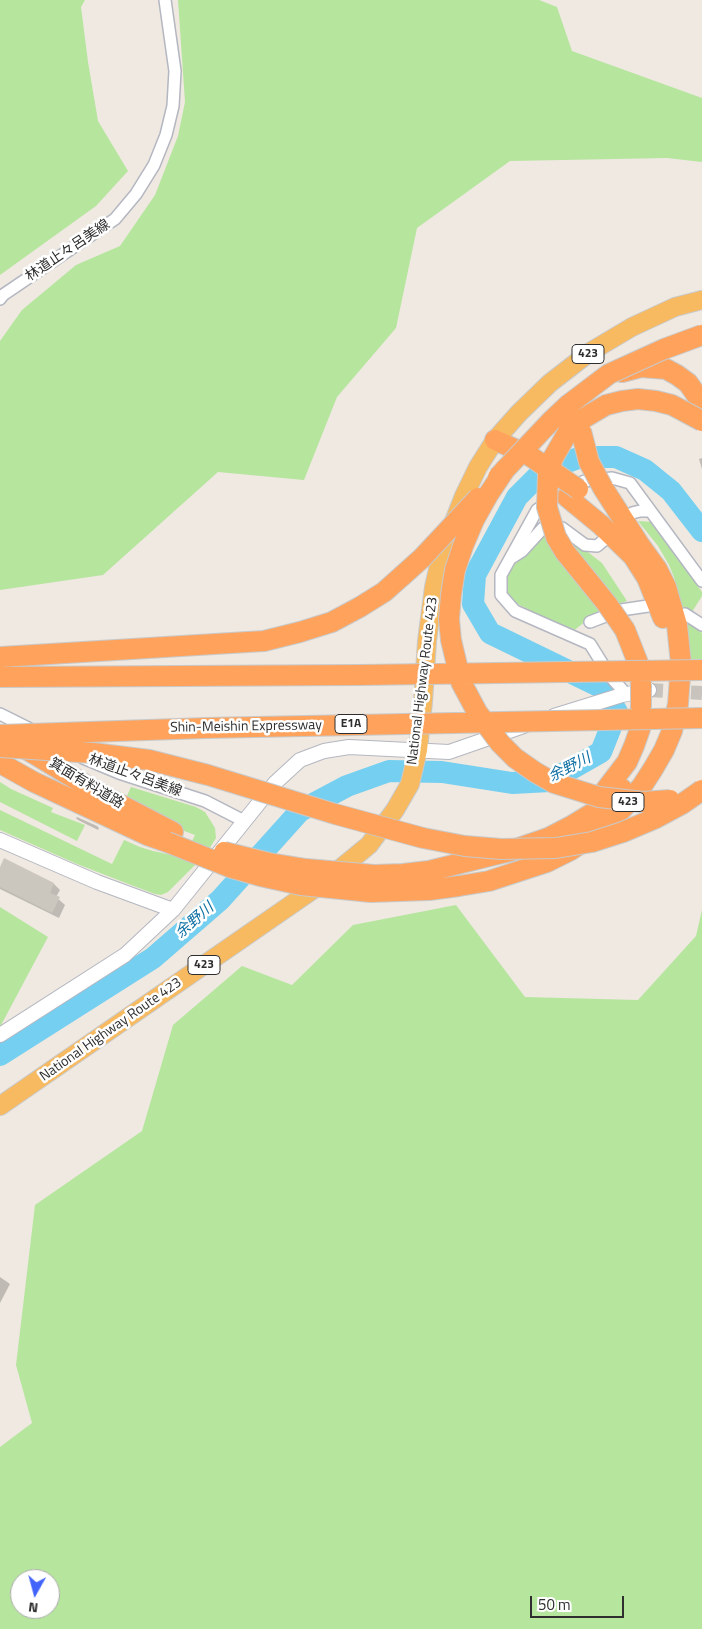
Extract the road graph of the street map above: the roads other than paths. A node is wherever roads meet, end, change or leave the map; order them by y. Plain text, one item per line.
1 (165, 0) edge
2 (0, 299) edge
3 (702, 300) edge
4 (702, 335) edge
5 (702, 403) edge
6 (702, 420) edge
7 (495, 440) junction
8 (520, 464) junction
9 (572, 493) junction
10 (650, 511) junction
11 (632, 513) dead end
12 (604, 540) dead end
13 (639, 544) junction
14 (510, 559) junction
15 (702, 581) edge
16 (648, 606) dead end
17 (685, 614) dead end
18 (590, 622) dead end
19 (702, 625) edge
20 (0, 657) edge
21 (702, 670) edge
22 (0, 677) edge
23 (636, 694) junction
24 (0, 714) edge
25 (702, 718) edge
26 (0, 734) edge
27 (0, 747) edge
28 (418, 750) junction
29 (0, 763) edge
30 (702, 790) edge
31 (702, 796) edge
32 (244, 821) junction
33 (170, 837) junction
34 (548, 838) junction
35 (0, 840) edge
36 (372, 883) junction
37 (173, 910) junction
38 (0, 1035) edge
39 (0, 1106) edge

1 - 2 street, 林道止々呂美線
3 - 7 highway, National Highway Route 423 / 423
4 - 8 highway, bridge
5 - 13 highway, bridge
6 - 23 highway, bridge
7 - 8 highway, 423
7 - 28 highway, National Highway Route 423 / 423
8 - 9 highway, 423, bridge
8 - 20 highway, bridge
8 - 31 highway, bridge
9 - 13 highway, 423
9 - 34 highway, 423
10 - 11 street
10 - 14 street
10 - 15 street
12 - 14 street
13 - 36 highway, 423
14 - 23 street
16 - 18 street
17 - 19 street
21 - 22 highway, bridge
23 - 28 street
23 - 34 highway
24 - 32 street, 林道止々呂美線
25 - 26 highway, Shin-Meishin Expressway / E1A, bridge
26 - 33 highway, 箕面有料道路 / 423
27 - 30 highway, bridge
28 - 32 street
28 - 39 highway, National Highway Route 423 / 423
29 - 33 highway, 箕面有料道路 / 423
32 - 37 street
33 - 36 highway, 423, bridge
34 - 36 highway, 423
35 - 37 street
37 - 38 street

